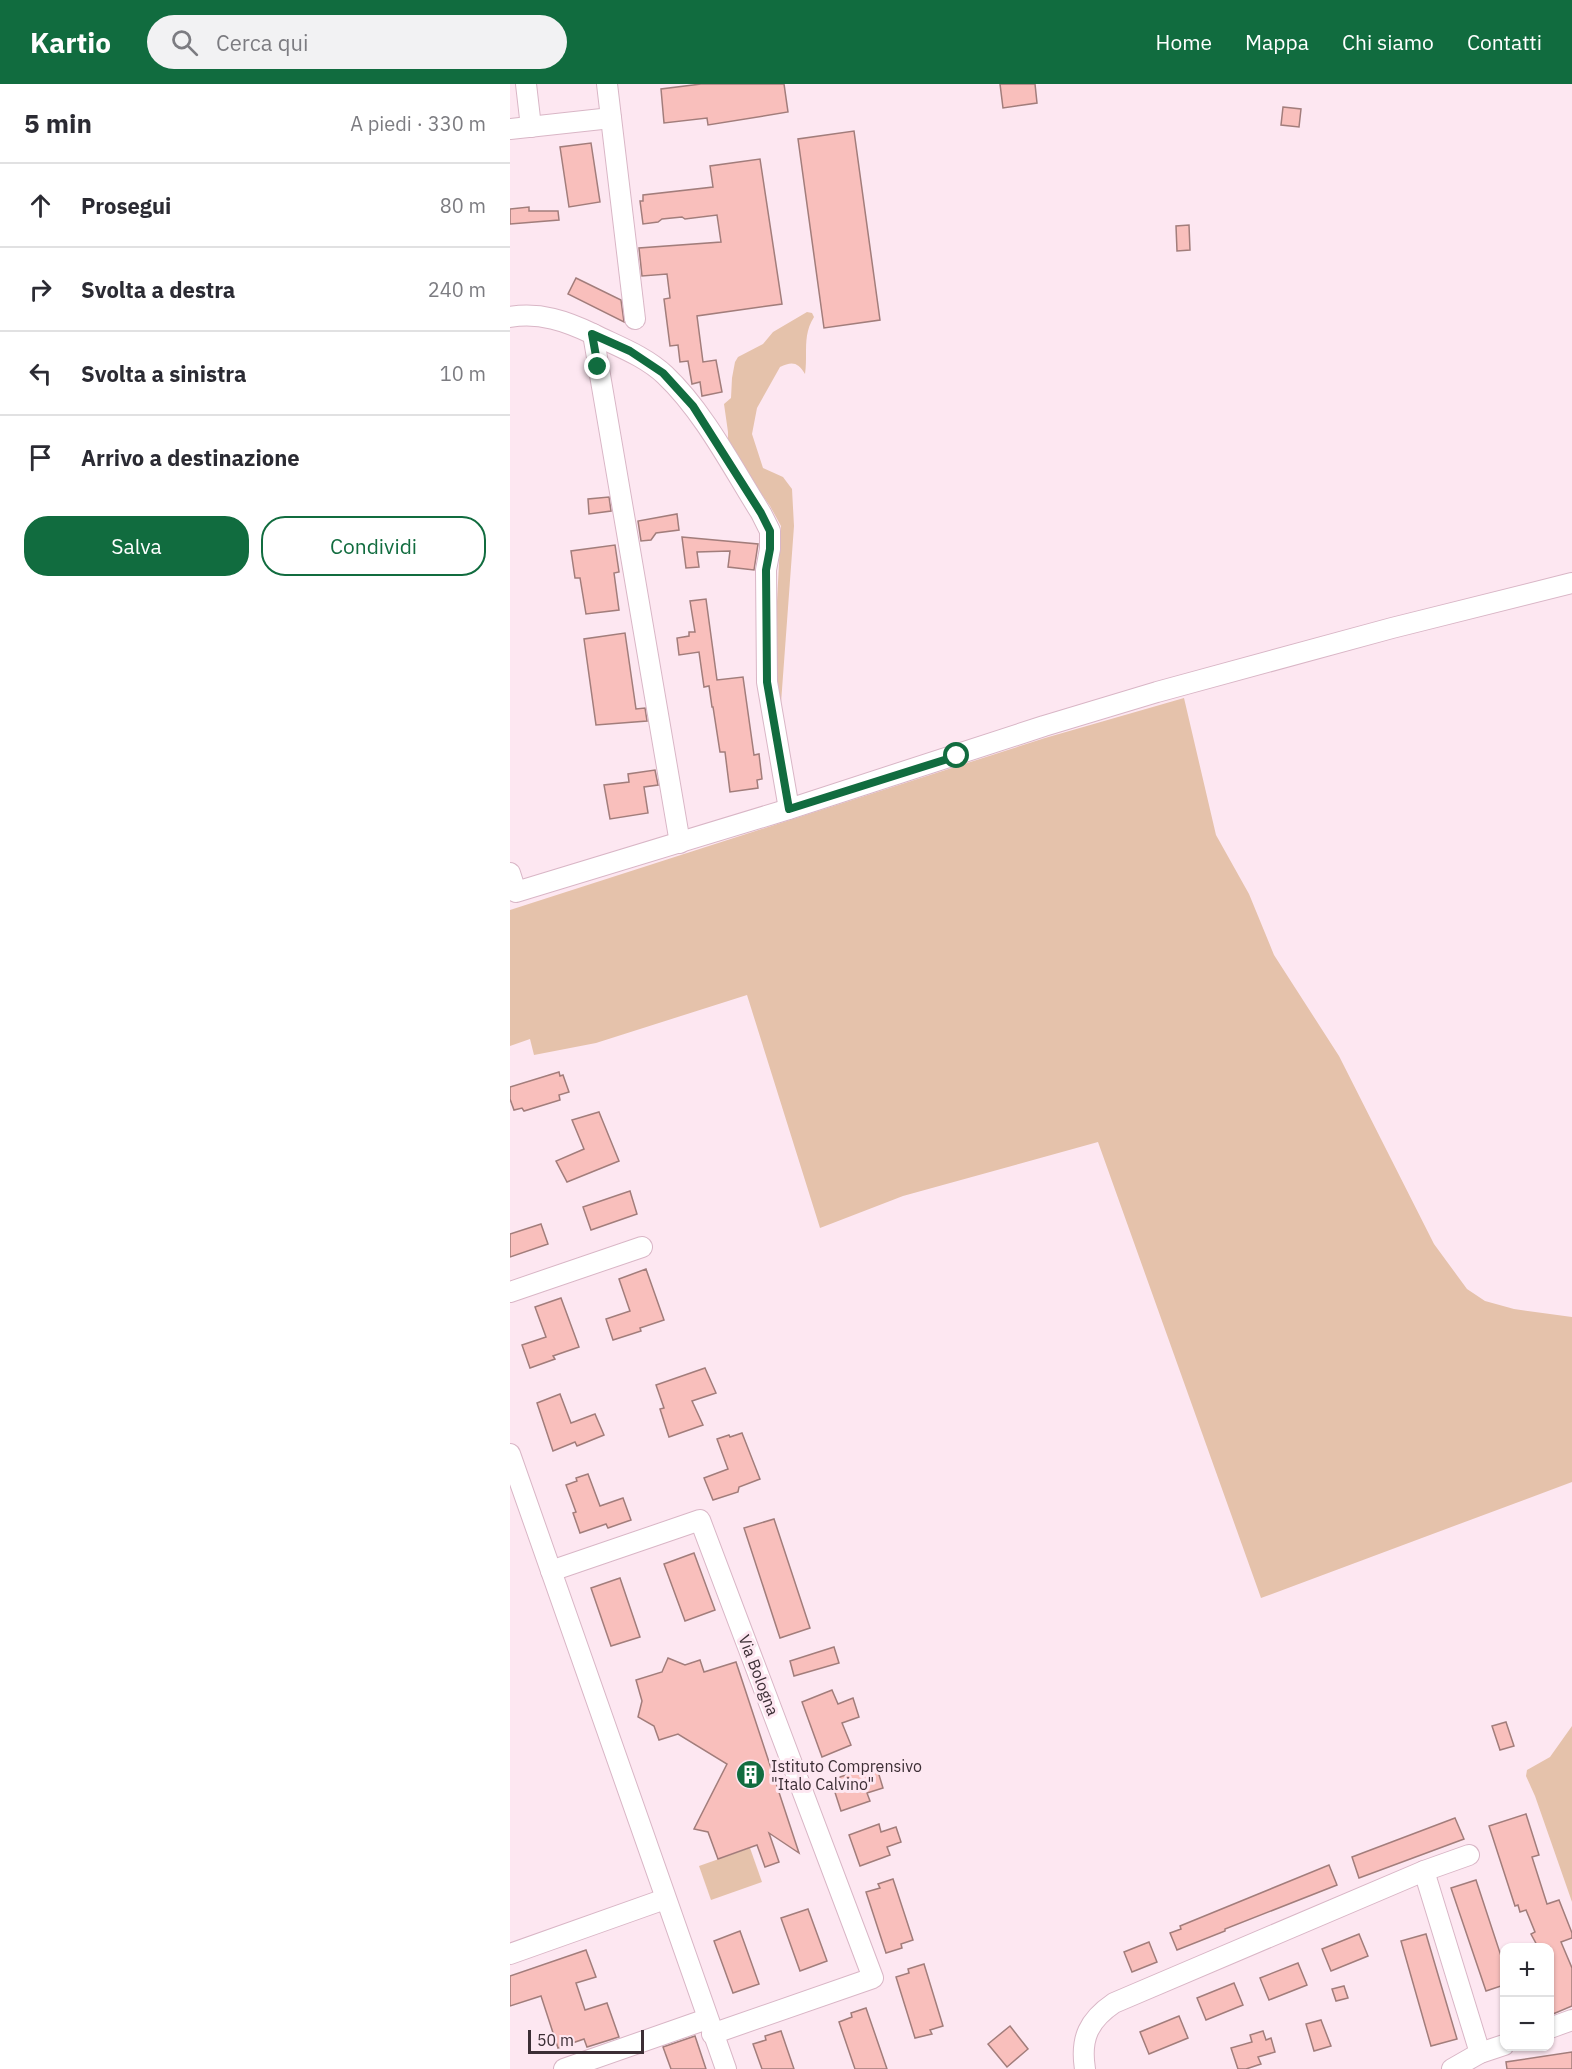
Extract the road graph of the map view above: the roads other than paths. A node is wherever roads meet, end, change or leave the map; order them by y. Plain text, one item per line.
1 (526, 84) edge
2 (607, 84) edge
3 (611, 118) junction
4 (531, 127) junction
5 (510, 129) edge
6 (510, 317) edge
7 (635, 319) dead end
8 (592, 334) junction
9 (1572, 584) edge
10 (789, 809) junction
11 (680, 843) junction
12 (510, 873) edge
13 (642, 1246) dead end
14 (510, 1292) edge
15 (510, 1454) edge
16 (551, 1571) junction
17 (1469, 1856) dead end
18 (1424, 1871) junction
19 (665, 1899) junction
20 (510, 1954) edge
21 (1572, 2020) edge
22 (710, 2027) junction
23 (1554, 2027) edge
24 (1500, 2046) edge
25 (1480, 2053) junction
26 (564, 2069) edge
27 (726, 2069) edge
28 (1085, 2069) edge
29 (1452, 2069) edge

1 - 4 street
2 - 3 street
3 - 4 street
3 - 7 street
4 - 5 street
6 - 8 street
8 - 10 street
8 - 11 street
9 - 10 street
10 - 11 street
11 - 12 street
13 - 14 street
15 - 16 street
16 - 19 street
16 - 22 street, Via Bologna
17 - 18 street
18 - 25 street
18 - 28 street
19 - 20 street
19 - 22 street
21 - 23 street
22 - 26 street
22 - 27 street
24 - 25 street
25 - 29 street

